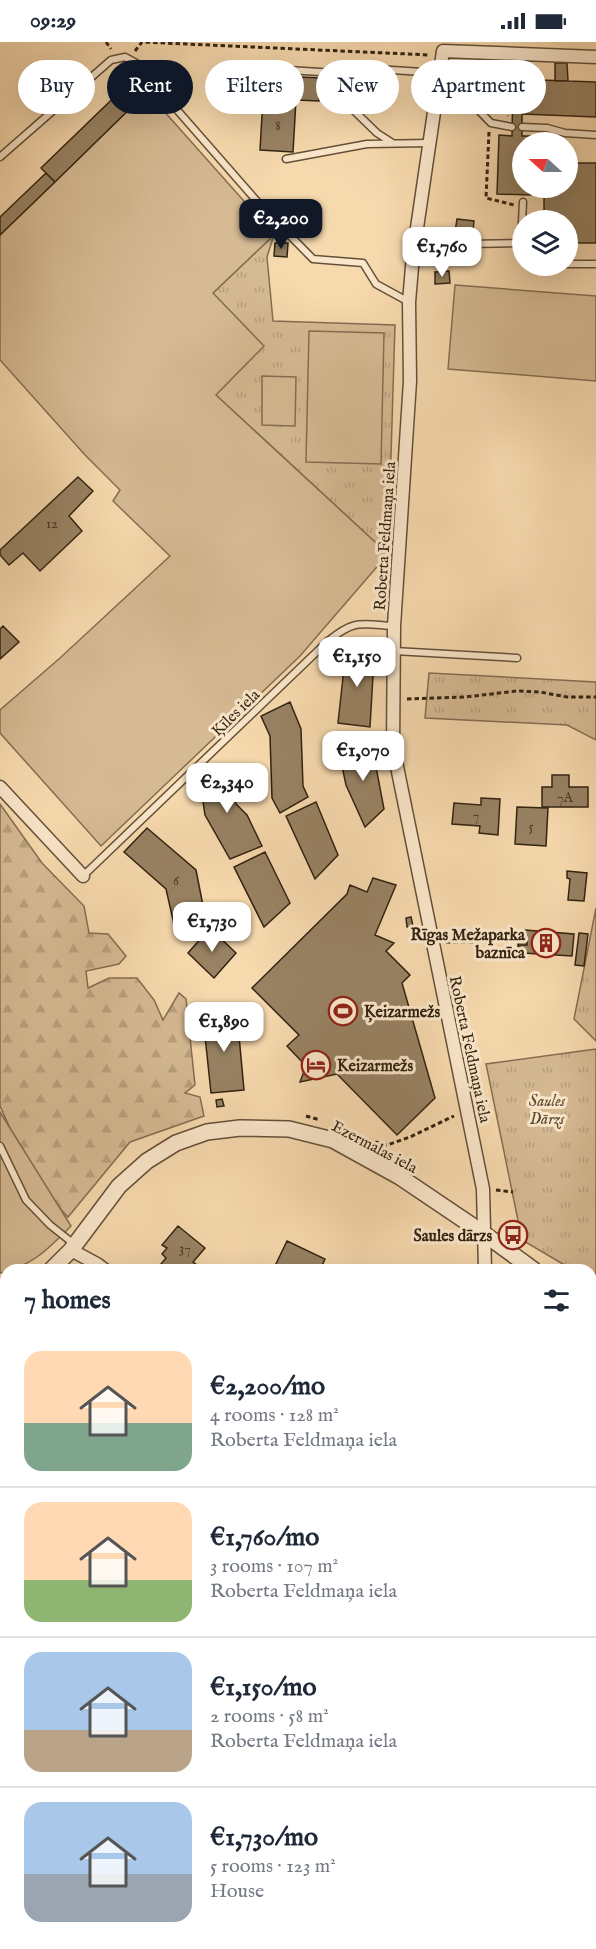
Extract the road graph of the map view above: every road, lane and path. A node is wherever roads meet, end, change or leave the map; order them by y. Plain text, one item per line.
1 (498, 52) junction
2 (442, 53) junction
3 (596, 57) edge
4 (111, 60) edge
5 (129, 60) joint
6 (441, 60) edge
7 (107, 63) edge
8 (181, 114) edge
9 (357, 114) edge
10 (434, 114) edge
11 (482, 114) edge
12 (491, 123) junction
13 (511, 127) joint
14 (522, 127) dead end
15 (596, 135) edge
16 (392, 143) junction
17 (430, 143) junction
18 (0, 157) edge
19 (286, 159) dead end
20 (522, 205) joint
21 (522, 210) edge
22 (512, 243) edge
23 (415, 244) junction
24 (578, 264) edge
25 (596, 264) edge
26 (409, 302) junction
27 (394, 626) junction
28 (394, 651) junction
29 (517, 658) dead end
30 (596, 697) edge
31 (393, 699) junction
32 (0, 787) edge
33 (83, 876) joint
34 (519, 941) dead end
35 (432, 946) junction
36 (304, 1116) dead end
37 (455, 1116) dead end
38 (322, 1121) dead end
39 (368, 1140) dead end
40 (0, 1146) edge
41 (483, 1233) junction
42 (72, 1247) junction
43 (56, 1264) edge
44 (97, 1264) edge
45 (485, 1264) edge
46 (535, 1264) edge

1 - 2 street
1 - 3 street
1 - 13 path
2 - 5 path
2 - 6 street, Roberta Feldmaņa iela
4 - 5 lane
7 - 18 lane
8 - 26 lane
9 - 16 lane
10 - 17 street, Roberta Feldmaņa iela
11 - 12 lane
12 - 13 lane
12 - 20 path
14 - 15 lane
16 - 17 lane
16 - 19 lane
17 - 23 street, Roberta Feldmaņa iela
20 - 21 lane
22 - 23 lane
23 - 26 street, Roberta Feldmaņa iela
24 - 25 lane
26 - 27 street, Roberta Feldmaņa iela
27 - 28 street, Roberta Feldmaņa iela
27 - 33 lane, Ķīles iela
28 - 29 lane
28 - 31 street, Roberta Feldmaņa iela
30 - 31 path
31 - 35 street, Roberta Feldmaņa iela
32 - 33 street
34 - 35 path
35 - 41 street, Roberta Feldmaņa iela
36 - 38 path
37 - 39 path
40 - 42 lane
41 - 42 street, Ezermalas iela
41 - 45 street, Roberta Feldmaņa iela
41 - 46 street, Ezermalas iela
42 - 43 street, Ezermalas iela
42 - 44 street

